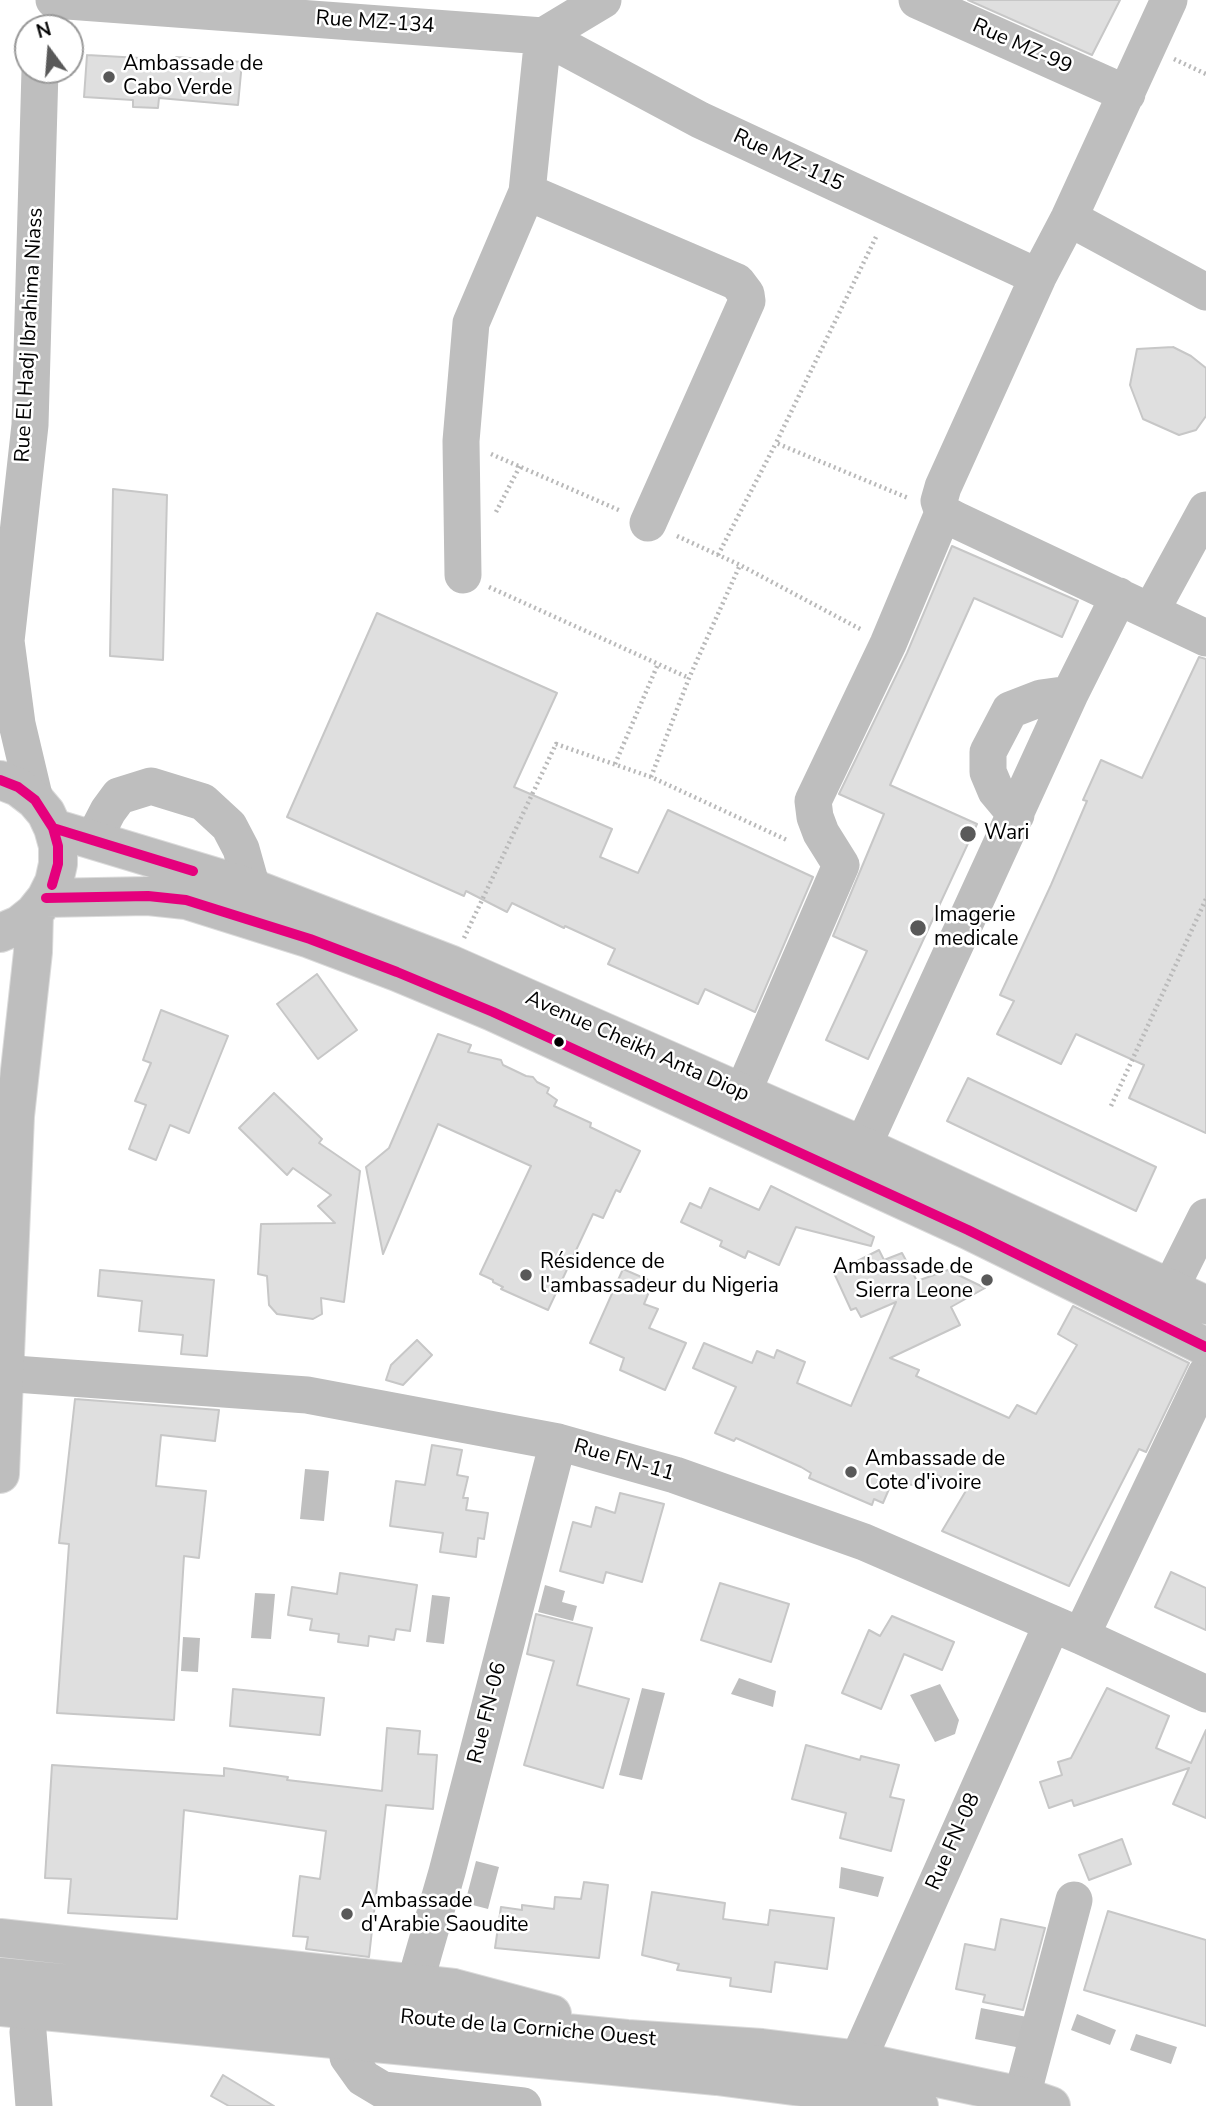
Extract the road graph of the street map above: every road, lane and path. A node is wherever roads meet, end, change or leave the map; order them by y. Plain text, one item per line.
1 (54, 0) edge
2 (603, 0) edge
3 (917, 0) edge
4 (1169, 0) edge
5 (542, 36) junction
6 (39, 84) edge
7 (1127, 94) junction
8 (527, 192) junction
9 (890, 208) junction
10 (1069, 218) junction
11 (1038, 277) junction
12 (1206, 292) edge
13 (15, 424) edge
14 (776, 443) junction
15 (1206, 510) edge
16 (943, 513) junction
17 (648, 523) dead end
18 (718, 555) dead end
19 (740, 565) dead end
20 (463, 575) joint
21 (5, 592) edge
22 (1135, 604) junction
23 (1206, 638) edge
24 (3, 649) edge
25 (658, 664) junction
26 (689, 678) junction
27 (1070, 694) junction
28 (615, 764) junction
29 (650, 777) junction
30 (0, 780) edge
31 (44, 814) junction
32 (1016, 815) junction
33 (93, 840) junction
34 (841, 865) junction
35 (252, 888) junction
36 (1206, 899) edge
37 (40, 906) junction
38 (0, 933) edge
39 (452, 965) junction
40 (0, 1031) edge
41 (741, 1094) junction
42 (1111, 1106) dead end
43 (15, 1116) junction
44 (863, 1146) junction
45 (1206, 1217) edge
46 (1170, 1289) junction
47 (1206, 1305) edge
48 (1206, 1347) edge
49 (2, 1373) edge
50 (1206, 1374) edge
51 (558, 1442) junction
52 (0, 1474) edge
53 (1066, 1630) junction
54 (1206, 1694) edge
55 (1074, 1899) dead end
56 (0, 1938) edge
57 (0, 1977) edge
58 (415, 1983) junction
59 (9, 2023) edge
60 (627, 2039) junction
61 (360, 2080) edge
62 (769, 2082) junction
63 (855, 2086) edge
64 (1037, 2101) edge
65 (34, 2106) edge
66 (523, 2106) edge
67 (919, 2106) edge

1 - 5 street, Rue MZ-134
2 - 5 street
3 - 7 street, Rue MZ-99
4 - 7 street
5 - 8 street
5 - 9 street, Rue MZ-115
6 - 13 street, Rue El Hadj Ibrahima Niass
7 - 10 street
8 - 17 street
8 - 20 street
9 - 11 street, Rue MZ-115
9 - 14 path
10 - 11 street
10 - 12 street
11 - 16 street
13 - 21 street, Rue El Hadj Ibrahima Niass
14 - 16 path
14 - 18 path
15 - 22 street
16 - 22 street
16 - 34 street
19 - 26 path
20 - 25 path
21 - 24 street, Rue El Hadj Ibrahima Niass
22 - 23 street
22 - 27 street
24 - 31 street, Rue El Hadj Ibrahima Niass
25 - 26 path
25 - 28 path
26 - 29 path
27 - 32 street
27 - 32 street
28 - 29 path
28 - 39 path
29 - 34 path
30 - 31 main road, Avenue Cheikh Anta Diop
31 - 33 main road, Avenue Cheikh Anta Diop
31 - 37 main road
32 - 44 street
33 - 35 main road, Avenue Cheikh Anta Diop
33 - 35 street
34 - 41 street
35 - 39 main road, Avenue Cheikh Anta Diop
36 - 42 path
37 - 38 main road
37 - 43 main road
37 - 48 main road, Avenue Cheikh Anta Diop
39 - 41 main road, Avenue Cheikh Anta Diop
40 - 43 main road
41 - 44 main road, Avenue Cheikh Anta Diop
43 - 49 main road
44 - 46 main road, Avenue Cheikh Anta Diop
45 - 46 street
46 - 47 main road, Avenue Cheikh Anta Diop
49 - 51 street, Rue FN-11
49 - 52 main road
50 - 53 street, Rue FN-08
51 - 53 street, Rue FN-11
51 - 58 street, Rue FN-06
53 - 54 street, Rue FN-11
53 - 63 street, Rue FN-08
55 - 64 street
56 - 58 main road
57 - 60 main road, Route de la Corniche Ouest
58 - 60 main road
59 - 61 main road
59 - 62 main road, Route de la Corniche Ouest
59 - 65 street
60 - 63 main road, Route de la Corniche Ouest
61 - 62 main road
61 - 66 street
62 - 63 main road, Route de la Corniche Ouest
63 - 64 main road, Route de la Corniche Ouest
63 - 67 main road, Route de la Corniche Ouest

